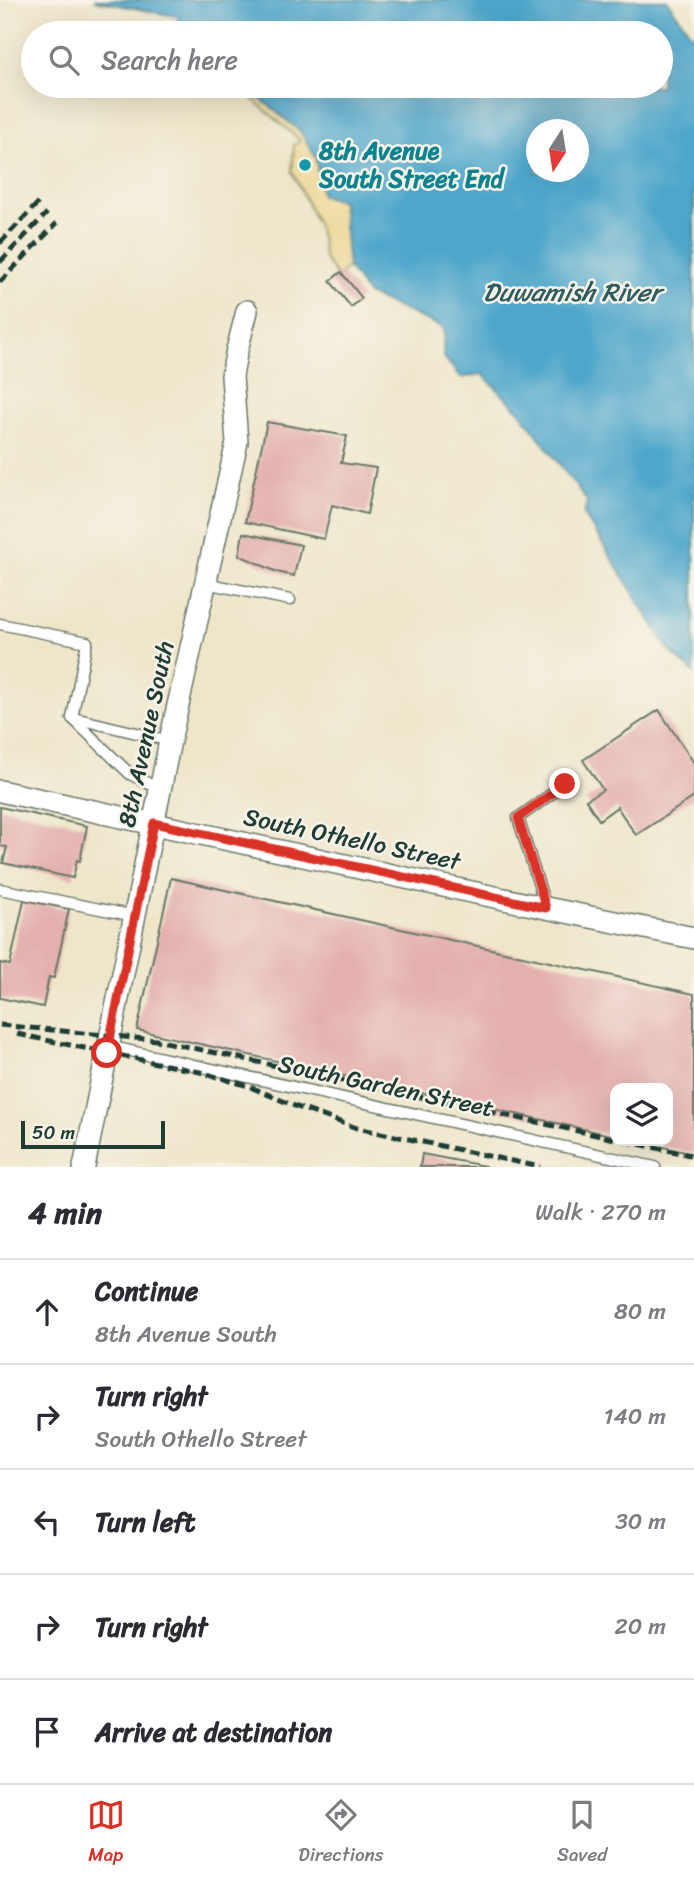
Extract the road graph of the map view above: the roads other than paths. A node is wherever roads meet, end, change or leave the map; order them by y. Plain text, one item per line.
1 (247, 311) dead end
2 (205, 583) junction
3 (290, 600) dead end
4 (0, 624) edge
5 (72, 718) junction
6 (170, 741) junction
7 (565, 784) dead end
8 (160, 790) junction
9 (0, 791) edge
10 (154, 823) junction
11 (0, 889) edge
12 (546, 908) junction
13 (135, 916) junction
14 (694, 938) edge
15 (108, 1046) junction
16 (84, 1167) edge
17 (655, 1167) edge

1 - 2 street, 8th Avenue South
2 - 3 lane
2 - 6 street, 8th Avenue South
4 - 5 lane
5 - 6 lane
5 - 8 lane
6 - 8 street, 8th Avenue South
7 - 12 lane
8 - 10 street, 8th Avenue South
9 - 10 street, South Othello Street
10 - 12 street, South Othello Street
10 - 13 street, 8th Avenue South
11 - 13 lane
12 - 14 street, South Othello Street
13 - 15 street, 8th Avenue South
15 - 16 street, 8th Avenue South
15 - 17 lane, South Garden Street

